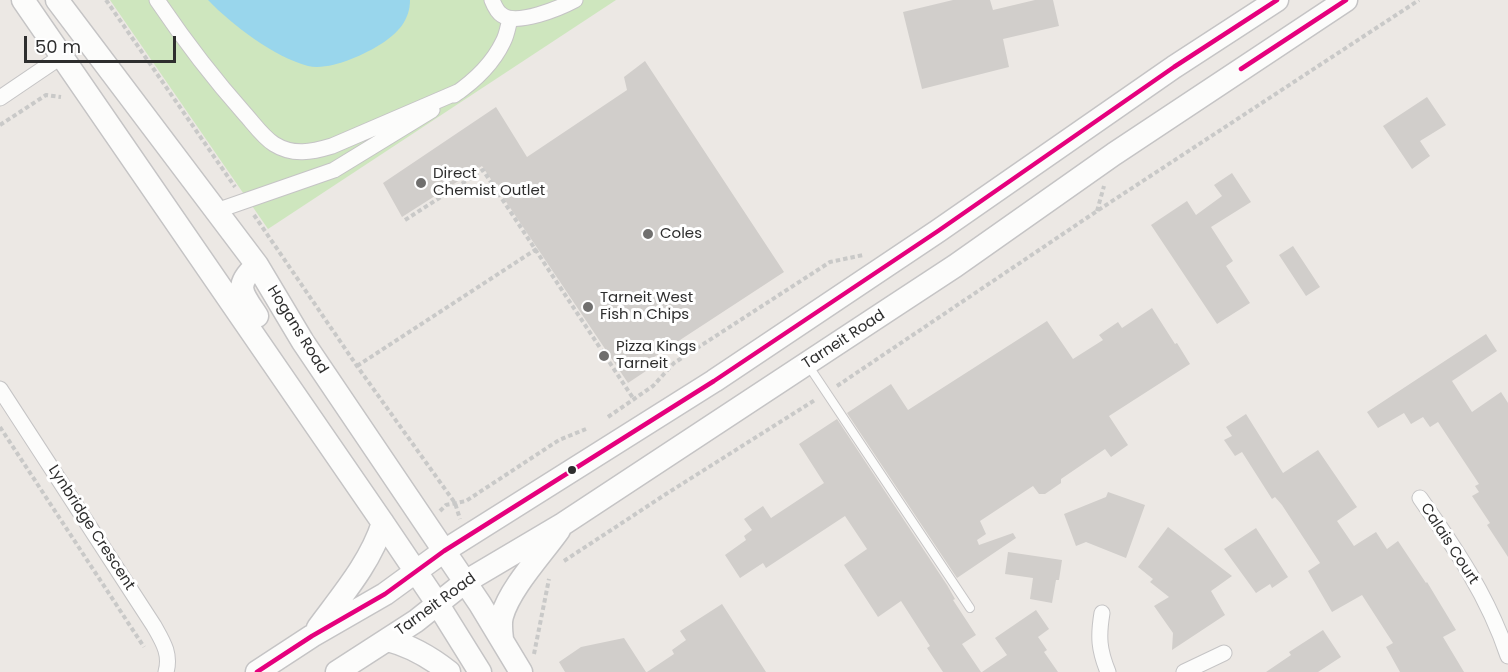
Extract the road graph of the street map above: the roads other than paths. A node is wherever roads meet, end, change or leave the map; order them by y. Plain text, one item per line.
1 (23, 0) edge
2 (57, 0) edge
3 (158, 0) edge
4 (492, 0) edge
5 (574, 0) edge
6 (1277, 0) edge
7 (1346, 0) edge
8 (510, 19) junction
9 (62, 56) junction
10 (112, 73) junction
11 (460, 91) junction
12 (0, 98) edge
13 (216, 211) junction
14 (257, 265) junction
15 (807, 364) junction
16 (0, 389) edge
17 (317, 429) junction
18 (1420, 498) dead end
19 (382, 523) junction
20 (563, 524) junction
21 (444, 551) junction
22 (415, 571) junction
23 (465, 582) junction
24 (437, 603) junction
25 (970, 608) dead end
26 (1102, 613) dead end
27 (312, 636) junction
28 (502, 639) junction
29 (388, 640) junction
30 (1224, 653) dead end
31 (1508, 656) edge
32 (529, 668) edge
33 (166, 672) edge
34 (257, 672) edge
35 (337, 672) edge
36 (449, 672) edge
37 (480, 672) edge
38 (1108, 672) edge
39 (1184, 672) edge

1 - 9 main road
2 - 10 main road, Hogans Road
3 - 11 street
4 - 8 street
5 - 8 street
6 - 21 main road
7 - 15 main road, Tarneit Road
8 - 11 street
9 - 10 main road
9 - 12 street
9 - 17 main road
10 - 13 main road, Hogans Road
11 - 13 street
13 - 14 main road, Hogans Road
14 - 17 main road
14 - 21 main road, Hogans Road
15 - 20 main road, Tarneit Road
15 - 25 lane
16 - 33 street, Lynbridge Crescent
17 - 19 main road
18 - 31 street, Calais Court
19 - 22 main road
19 - 27 main road
20 - 23 main road, Tarneit Road
20 - 28 main road
21 - 22 main road
21 - 23 main road, Hogans Road
22 - 24 main road
22 - 27 main road
23 - 24 main road, Tarneit Road
23 - 28 main road, Hogans Road
24 - 29 main road, Tarneit Road
24 - 37 main road
26 - 38 street
27 - 34 main road
28 - 32 main road, Hogans Road
29 - 35 main road, Tarneit Road
29 - 36 main road
30 - 39 street

